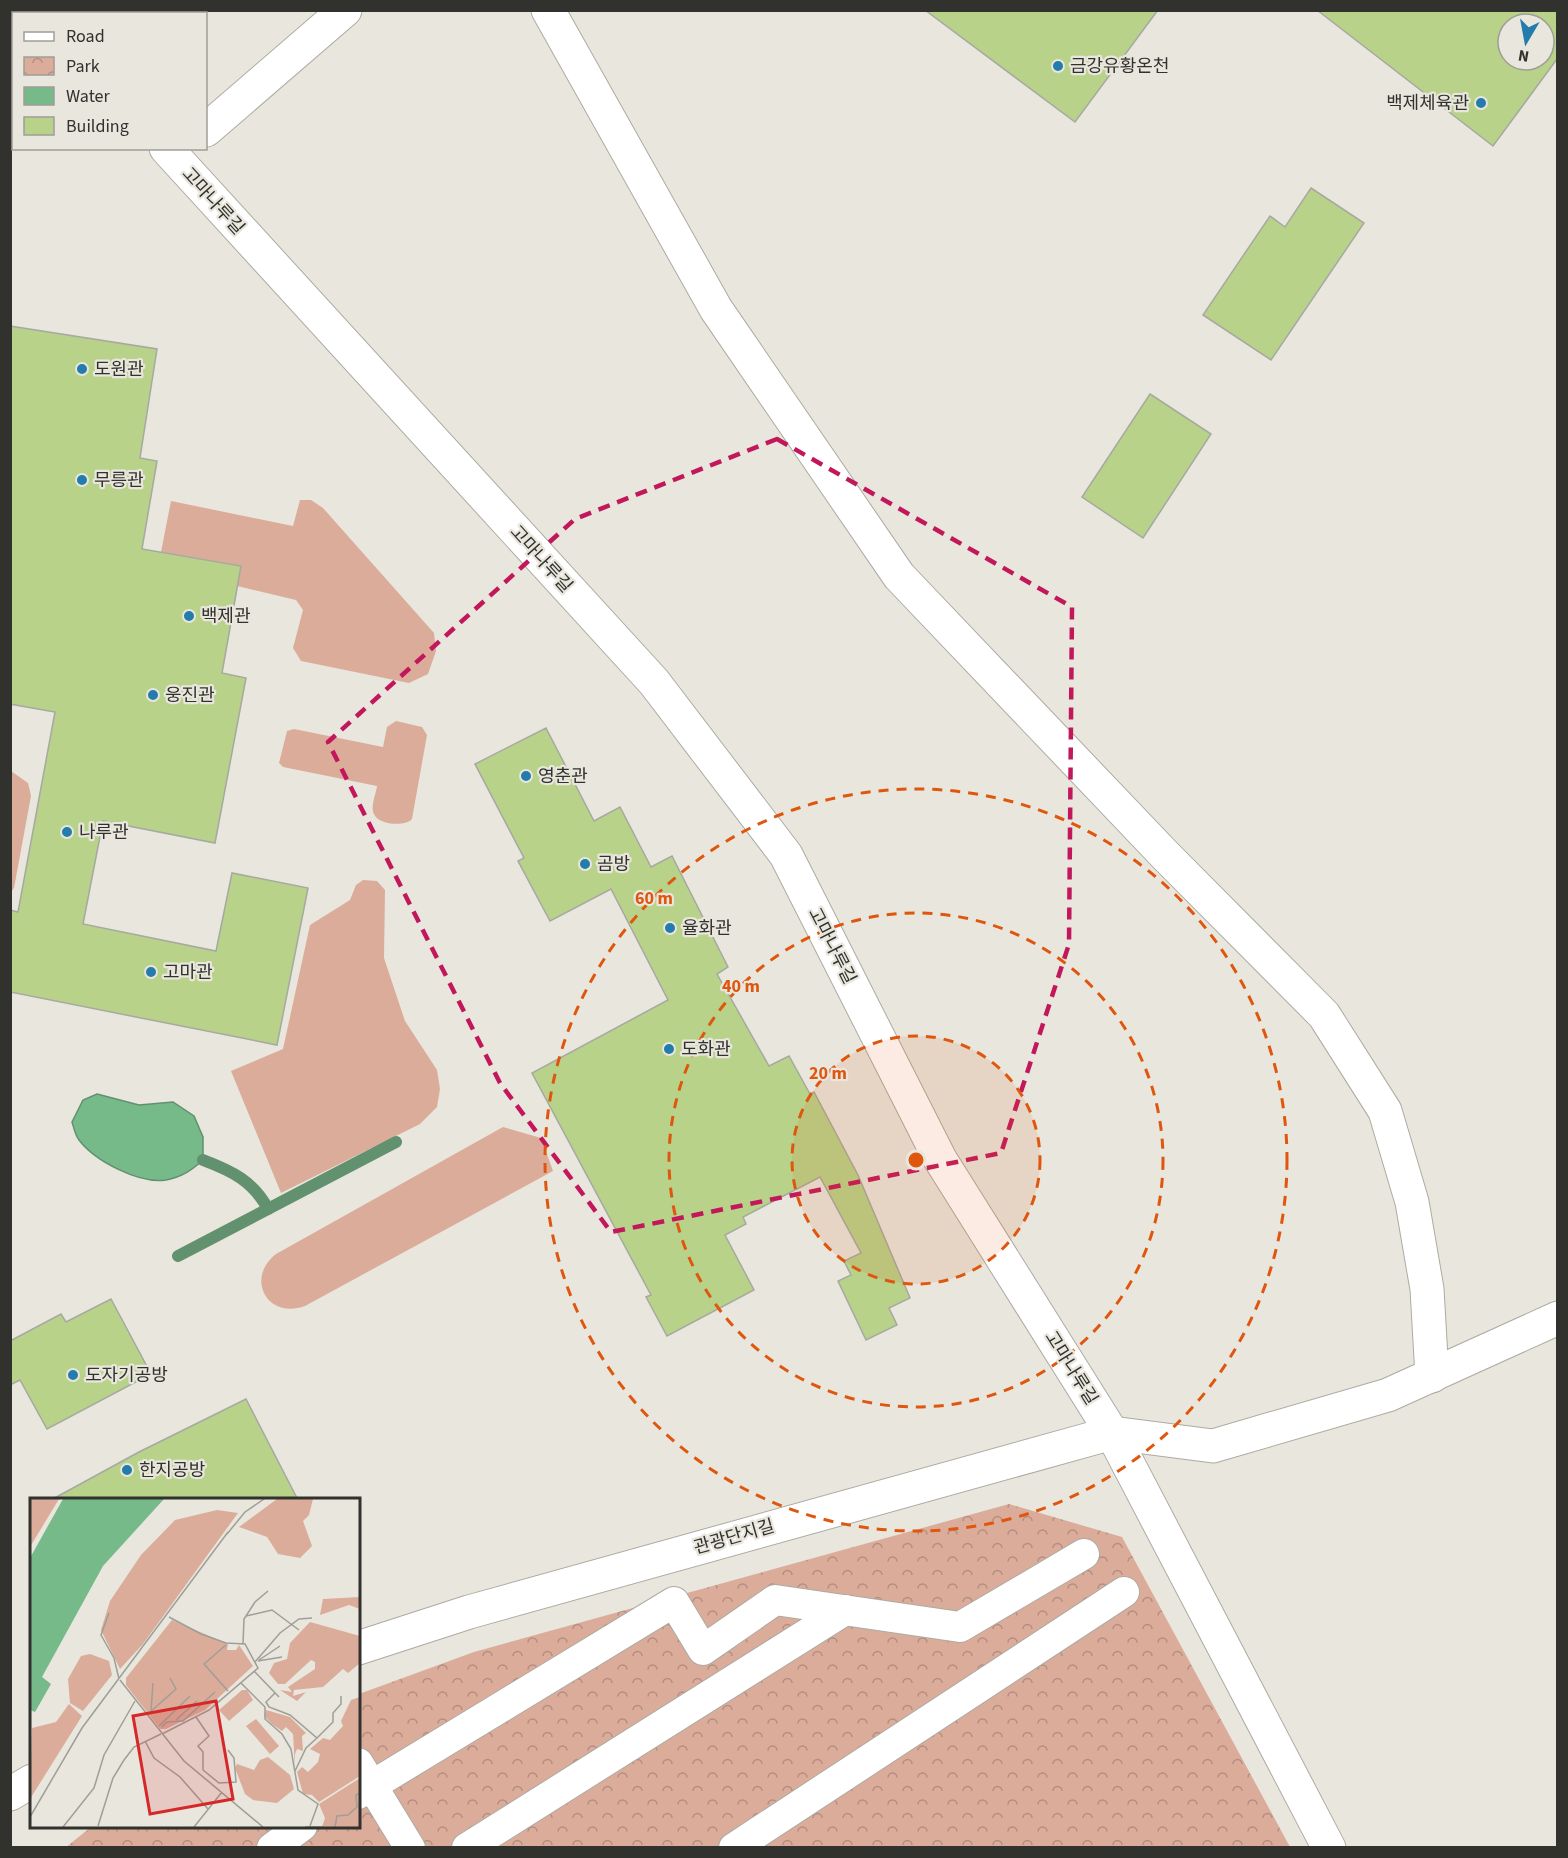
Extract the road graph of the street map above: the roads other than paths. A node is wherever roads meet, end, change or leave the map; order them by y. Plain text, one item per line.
1 (345, 10) edge
2 (548, 10) edge
3 (207, 129) edge
4 (175, 152) edge
5 (1557, 1318) edge
6 (1432, 1376) junction
7 (1112, 1433) junction
8 (1084, 1554) dead end
9 (1124, 1592) dead end
10 (845, 1610) junction
11 (360, 1647) edge
12 (363, 1781) edge
13 (30, 1782) edge
14 (10, 1794) edge
15 (301, 1828) edge
16 (272, 1848) edge
17 (410, 1848) edge
18 (467, 1848) edge
19 (734, 1848) edge
20 (1329, 1848) edge

1 - 3 main road
2 - 6 main road
4 - 7 main road, 고마나루길
5 - 6 main road
6 - 7 main road
7 - 11 main road, 관광단지길
7 - 20 main road, 고마나루길
8 - 10 street
9 - 19 street
10 - 12 street
10 - 18 street
12 - 17 street
13 - 14 main road
15 - 16 street

